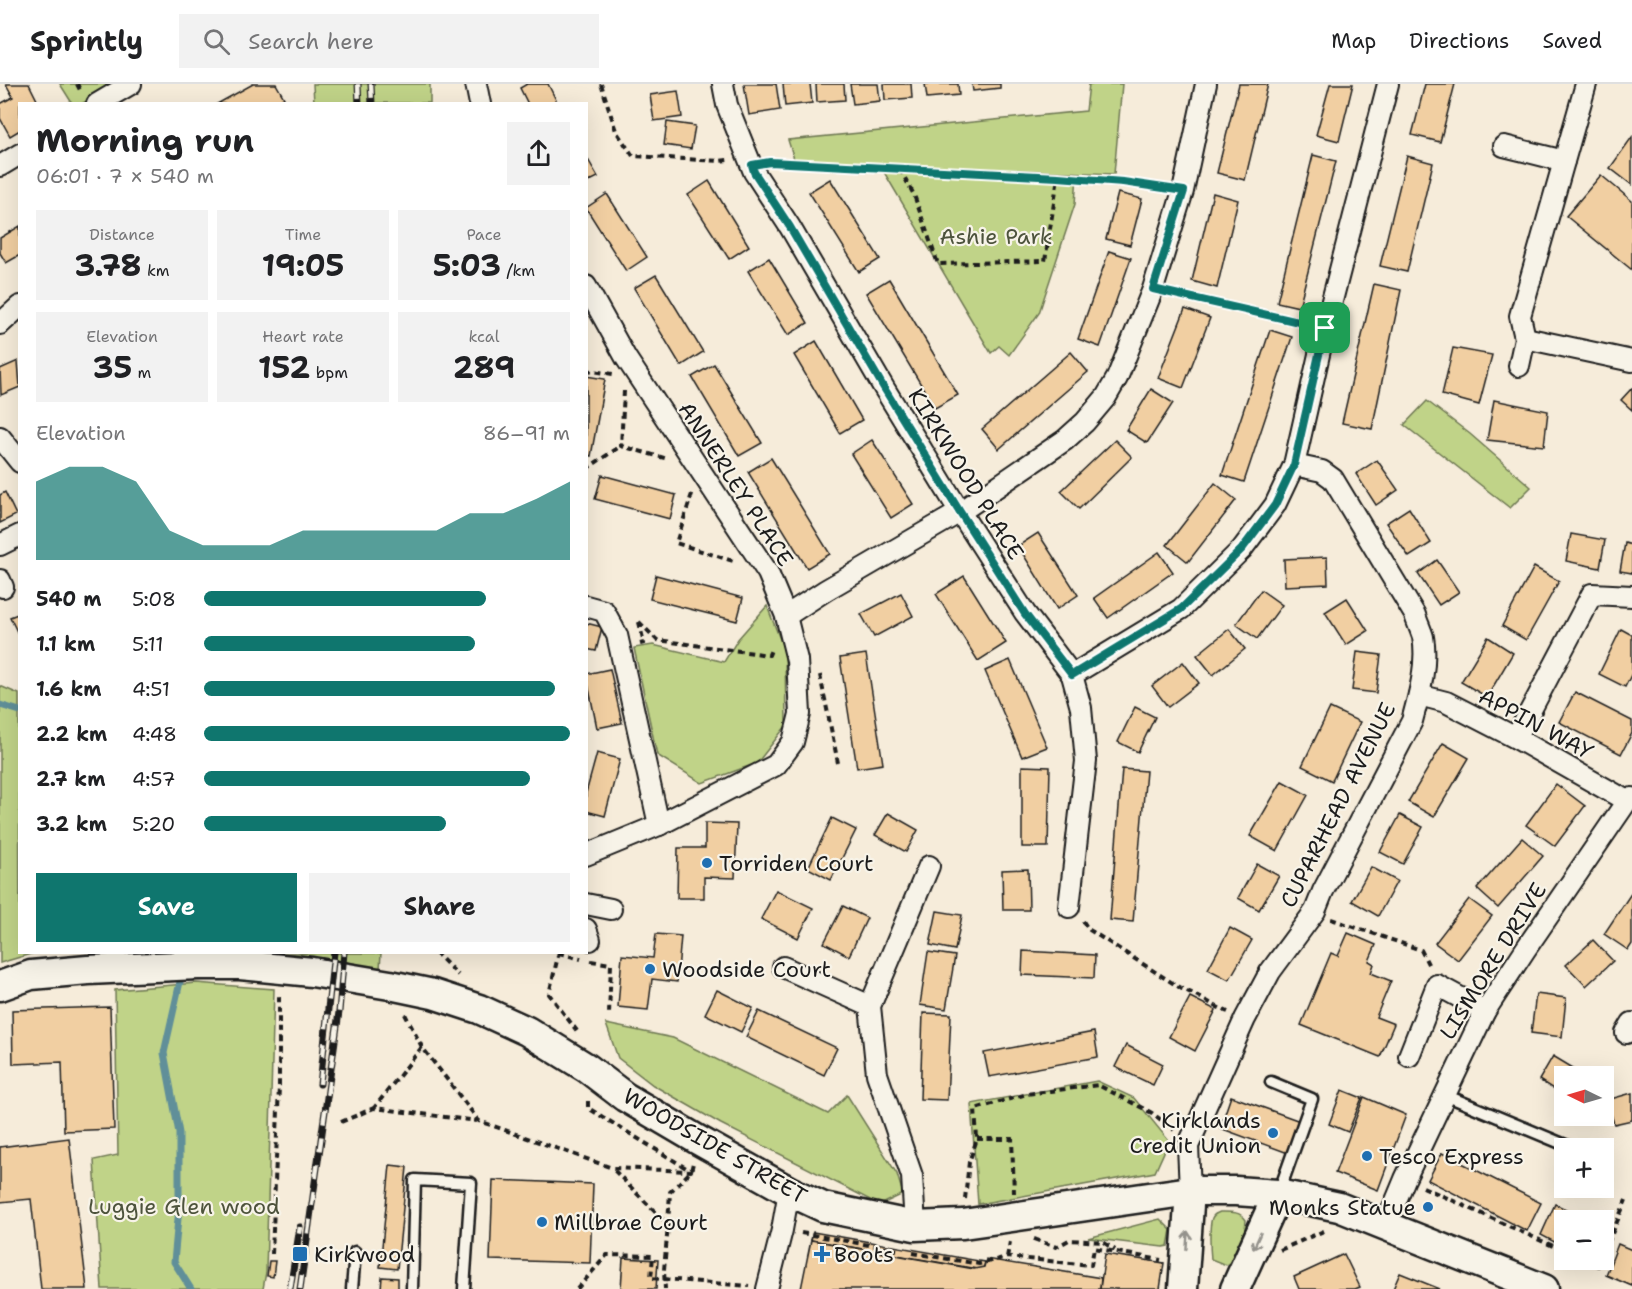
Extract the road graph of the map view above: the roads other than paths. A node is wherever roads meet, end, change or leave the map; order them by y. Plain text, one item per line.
1 (130, 84) edge
2 (476, 84) edge
3 (723, 84) edge
4 (1206, 84) edge
5 (1388, 84) edge
6 (1586, 84) edge
7 (100, 102) edge
8 (480, 102) edge
9 (1504, 146) dead end
10 (18, 155) edge
11 (1564, 161) junction
12 (0, 166) edge
13 (588, 290) edge
14 (18, 308) edge
15 (0, 324) edge
16 (1525, 338) junction
17 (1632, 362) edge
18 (1519, 366) dead end
19 (0, 437) edge
20 (18, 460) edge
21 (1294, 465) junction
22 (960, 512) junction
23 (18, 536) edge
24 (0, 545) edge
25 (1632, 596) edge
26 (595, 609) edge
27 (786, 616) junction
28 (1072, 675) junction
29 (1419, 695) junction
30 (1516, 738) junction
31 (1629, 800) edge
32 (659, 825) junction
33 (588, 854) edge
34 (929, 866) dead end
35 (1069, 901) road end
36 (588, 904) edge
37 (611, 909) dead end
38 (783, 967) dead end
39 (0, 986) edge
40 (870, 1006) junction
41 (1485, 1011) junction
42 (1408, 1056) dead end
43 (1271, 1082) dead end
44 (1445, 1095) junction
45 (1554, 1140) edge
46 (789, 1191) junction
47 (1190, 1191) junction
48 (1278, 1194) junction
49 (915, 1226) junction
50 (1385, 1227) junction
51 (355, 1252) dead end
52 (1185, 1275) edge
53 (767, 1288) edge
54 (352, 1289) edge
55 (412, 1289) edge
56 (464, 1289) edge
57 (1235, 1289) edge
58 (1544, 1289) edge

1 - 7 street
2 - 8 street
3 - 22 street, KIRKWOOD PLACE
4 - 22 street
5 - 21 street
6 - 11 street
9 - 11 street
10 - 12 street
11 - 16 street
13 - 27 street, ANNERLEY PLACE
14 - 15 street
16 - 17 street
16 - 18 street
19 - 20 street
21 - 28 street
21 - 29 street, CUPARHEAD AVENUE
22 - 27 street
22 - 28 street, KIRKWOOD PLACE
23 - 24 street
25 - 30 street
26 - 32 street
27 - 32 street, ANNERLEY PLACE
28 - 35 street, KIRKWOOD PLACE
29 - 30 street, APPIN WAY
29 - 47 street, CUPARHEAD AVENUE
30 - 31 street, APPIN WAY
31 - 41 street, LISMORE DRIVE
32 - 33 street, ANNERLEY PLACE
34 - 40 street
36 - 37 street
38 - 40 street
39 - 46 street, WOODSIDE STREET
40 - 49 street
41 - 42 street
41 - 44 street, LISMORE DRIVE
43 - 48 lane
44 - 45 lane
44 - 50 street, LISMORE DRIVE
46 - 49 street, WOODSIDE STREET
46 - 53 street
47 - 48 street, WOODSIDE STREET
47 - 49 street, WOODSIDE STREET
52 -> 47 street
48 - 50 street, WOODSIDE STREET
48 -> 57 street
50 - 58 street, WOODSIDE STREET
51 - 54 lane
55 - 56 lane

